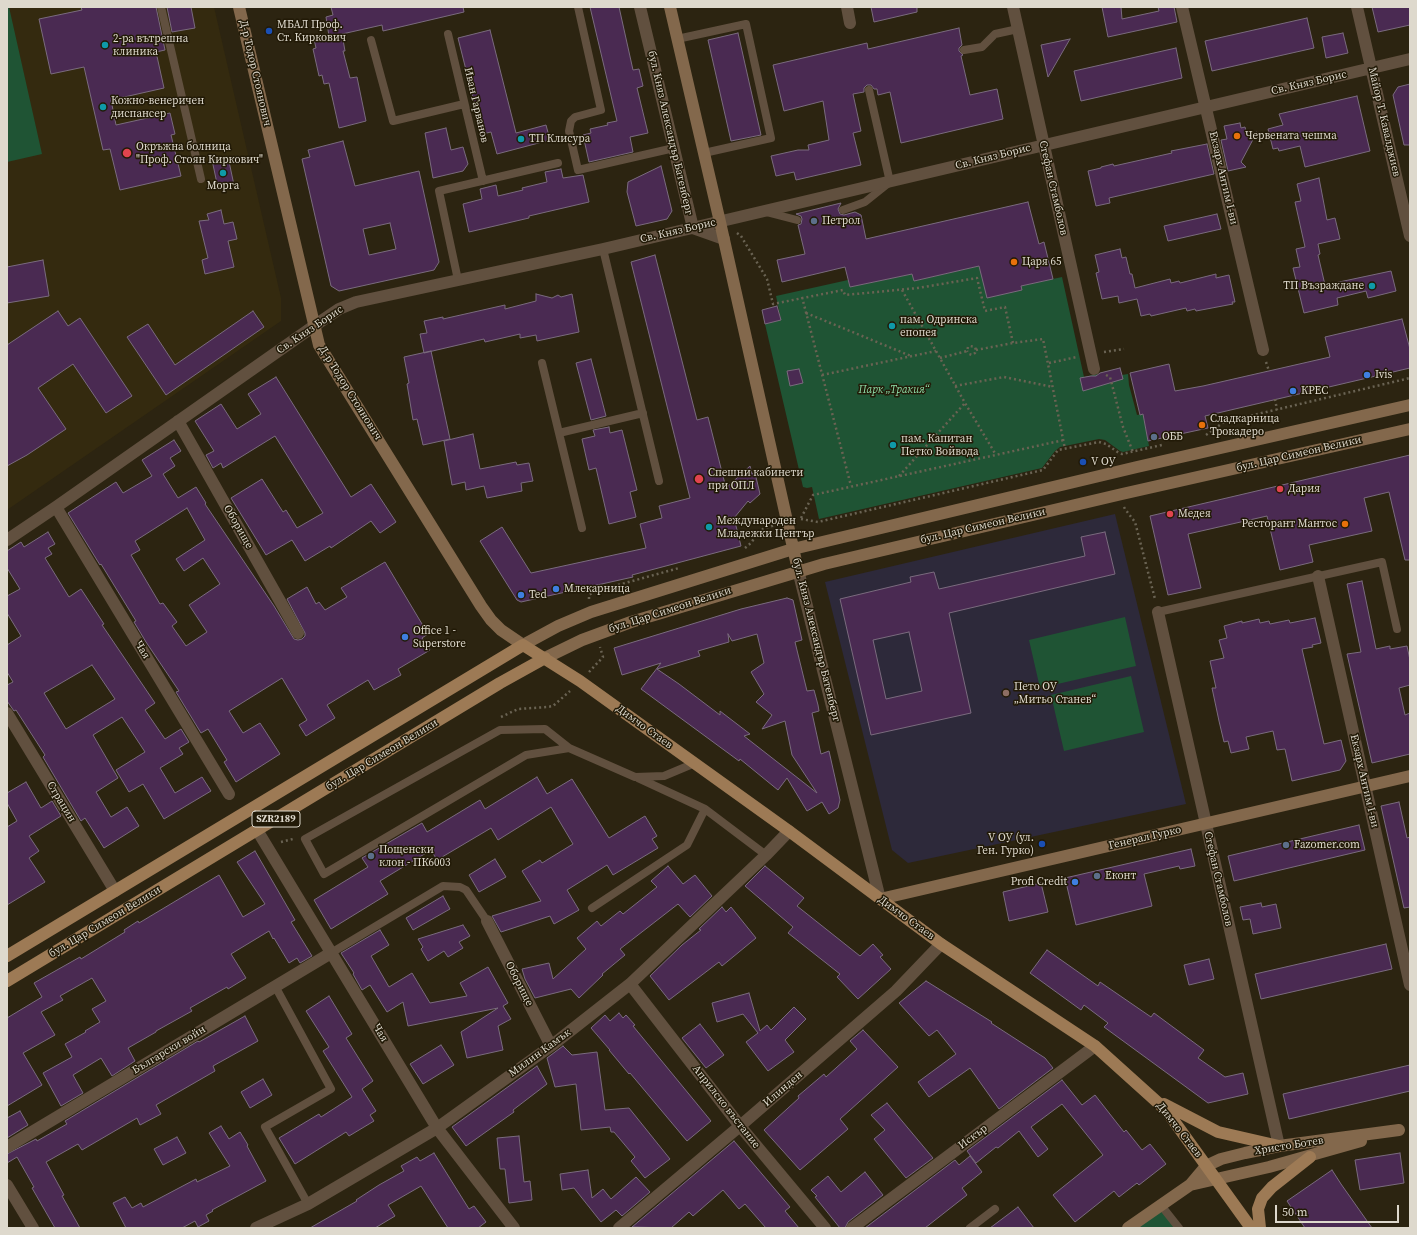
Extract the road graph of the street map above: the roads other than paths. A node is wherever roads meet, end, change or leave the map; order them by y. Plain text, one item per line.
1 (162, 7) edge
2 (239, 7) edge
3 (578, 7) edge
4 (640, 7) edge
5 (670, 7) edge
6 (847, 7) edge
7 (1013, 7) edge
8 (1182, 7) edge
9 (1357, 7) edge
10 (850, 23) dead end
11 (1018, 29) junction
12 (448, 34) dead end
13 (677, 39) junction
14 (371, 40) dead end
15 (964, 50) dead end
16 (1410, 59) edge
17 (1371, 68) junction
18 (869, 90) dead end
19 (464, 104) junction
20 (1206, 107) junction
21 (1044, 144) junction
22 (674, 148) junction
23 (704, 153) junction
24 (558, 164) dead end
25 (201, 179) dead end
26 (483, 181) junction
27 (890, 182) junction
28 (843, 210) dead end
29 (763, 211) junction
30 (796, 220) dead end
31 (720, 222) junction
32 (693, 228) junction
33 (1410, 236) edge
34 (724, 239) junction
35 (603, 249) junction
36 (458, 280) junction
37 (314, 326) junction
38 (1263, 350) dead end
39 (542, 363) dead end
40 (1094, 369) road end
41 (1410, 405) edge
42 (643, 413) junction
43 (178, 421) junction
44 (1410, 429) edge
45 (559, 433) junction
46 (659, 481) dead end
47 (56, 507) junction
48 (582, 528) dead end
49 (7, 540) edge
50 (794, 549) junction
51 (798, 570) junction
52 (1318, 576) junction
53 (1158, 612) joint
54 (1397, 629) dead end
55 (298, 633) dead end
56 (523, 645) junction
57 (545, 658) junction
58 (7, 713) edge
59 (12, 731) edge
60 (569, 748) junction
61 (695, 763) junction
62 (1410, 776) edge
63 (635, 777) junction
64 (1365, 787) junction
65 (229, 794) dead end
66 (705, 809) junction
67 (1206, 824) junction
68 (257, 830) junction
69 (789, 831) junction
70 (766, 855) junction
71 (115, 891) junction
72 (880, 899) junction
73 (592, 908) dead end
74 (487, 921) joint
75 (941, 944) junction
76 (331, 953) junction
77 (7, 956) edge
78 (7, 981) edge
79 (630, 984) junction
80 (1410, 985) edge
81 (275, 986) junction
82 (551, 1046) junction
83 (1095, 1046) junction
84 (1154, 1098) junction
85 (740, 1126) junction
86 (438, 1128) junction
87 (1404, 1128) edge
88 (7, 1146) edge
89 (1280, 1146) junction
90 (1310, 1157) junction
91 (1206, 1166) junction
92 (1216, 1179) junction
93 (7, 1185) edge
94 (1190, 1185) junction
95 (308, 1204) junction
96 (1160, 1204) junction
97 (995, 1209) dead end
98 (278, 1223) edge
99 (822, 1227) edge
100 (32, 1228) edge
101 (256, 1228) edge
102 (514, 1228) edge
103 (619, 1228) edge
104 (852, 1228) edge
105 (970, 1228) edge
106 (1128, 1228) edge
107 (1178, 1228) edge
108 (1251, 1228) edge
109 (1260, 1228) edge

1 - 25 lane
2 - 37 street, Д-р Тодор Стоянович
3 - 22 lane
4 - 22 street, бул. Княз Александър Батенберг
5 - 13 street, бул. Княз Александър Батенберг
6 - 10 street
7 - 11 street, Стефан Стамболов
8 - 20 street, Екзарх Антим I-ви
9 - 17 street, Майор Т. Кавалджиев
11 - 15 lane
11 - 21 street, Стефан Стамболов
12 - 19 lane, Иван Гарванов
13 - 23 street, бул. Княз Александър Батенберг
13 - 23 lane
14 - 19 lane
16 - 17 street, Св. Княз Борис
17 - 20 street, Св. Княз Борис
17 - 33 street, Майор Т. Кавалджиев
18 - 27 lane
19 - 26 lane, Иван Гарванов
20 - 21 street, Св. Княз Борис
20 - 38 street, Екзарх Антим I-ви
21 - 27 street, Св. Княз Борис
21 - 40 street, Стефан Стамболов
22 - 32 street, бул. Княз Александър Батенберг
23 - 31 street, бул. Княз Александър Батенберг
24 - 26 lane
26 - 36 lane
27 - 28 lane
27 - 29 street, Св. Княз Борис
29 - 30 lane
29 - 31 street, Св. Княз Борис
31 - 32 street, Св. Княз Борис
31 - 34 street, бул. Княз Александър Батенберг
32 - 34 street, бул. Княз Александър Батенберг
32 - 35 street, Св. Княз Борис
34 - 50 street, бул. Княз Александър Батенберг
35 - 36 street, Св. Княз Борис
35 - 42 lane
36 - 37 street, Св. Княз Борис
37 - 43 street, Св. Княз Борис
37 - 56 street, Д-р Тодор Стоянович
39 - 45 lane
41 - 50 street, бул. Цар Симеон Велики
42 - 45 lane
42 - 46 lane
43 - 47 street, Св. Княз Борис
43 - 55 street, Оборище
44 - 51 street, бул. Цар Симеон Велики
45 - 48 lane
47 - 49 street, Св. Княз Борис
47 - 65 street, Чая
50 - 51 street, бул. Княз Александър Батенберг
50 - 56 street, бул. Цар Симеон Велики / SZR2189
51 - 57 street, бул. Цар Симеон Велики / SZR2189
51 - 72 street, бул. Княз Александър Батенберг
52 - 53 lane
52 - 54 lane
52 - 64 street, Екзарх Антим I-ви
53 - 67 street, Стефан Стамболов
56 - 57 main road, Димчо Стаев
56 - 71 main road, бул. Цар Симеон Велики / SZR2189
57 - 61 main road, Димчо Стаев
57 - 68 main road, бул. Цар Симеон Велики / SZR2189
58 - 59 street, Страцин
59 - 71 street, Страцин
60 - 60 lane
60 - 63 lane
61 - 63 lane
61 - 69 main road, Димчо Стаев
62 - 64 street, Генерал Гурко
63 - 66 lane
64 - 67 street, Генерал Гурко
64 - 80 street, Екзарх Антим I-ви
66 - 70 lane
66 - 73 lane
67 - 72 street, Генерал Гурко
67 - 89 street, Стефан Стамболов
68 - 76 street, Чая
68 - 78 main road, бул. Цар Симеон Велики / SZR2189
69 - 70 street, Милин Камък
69 - 72 main road, Димчо Стаев
70 - 79 street, Милин Камък
71 - 77 main road, бул. Цар Симеон Велики / SZR2189
72 - 75 main road, Димчо Стаев
74 - 76 lane
74 - 82 street, Оборище
75 - 83 main road, Димчо Стаев
75 - 85 street, Илинден
76 - 81 street, Български войн
76 - 86 street, Чая
79 - 82 street, Милин Камък
79 - 85 street, Априлско въстание
81 - 88 street, Български войн
81 - 95 lane
82 - 86 street, Милин Камък
83 - 84 main road, Димчо Стаев
83 - 104 street, Искър
84 - 89 main road
84 - 91 main road, Димчо Стаев
85 - 99 street, Априлско въстание
85 - 103 street, Илинден
86 - 95 street, Милин Камък
86 - 102 street, Чая
87 - 89 street, Христо Ботев
87 - 90 street, Христо Ботев
89 - 91 street, Христо Ботев
90 - 92 street, Христо Ботев
90 - 109 main road
91 - 92 main road, Димчо Стаев
91 - 94 street, Христо Ботев
92 - 94 street, Христо Ботев
92 - 108 main road, Димчо Стаев
93 - 100 street
94 - 96 street, Христо Ботев
95 - 98 street, Милин Камък
96 - 106 street, Христо Ботев
96 - 107 lane
97 - 105 lane
98 - 101 street, Милин Камък

